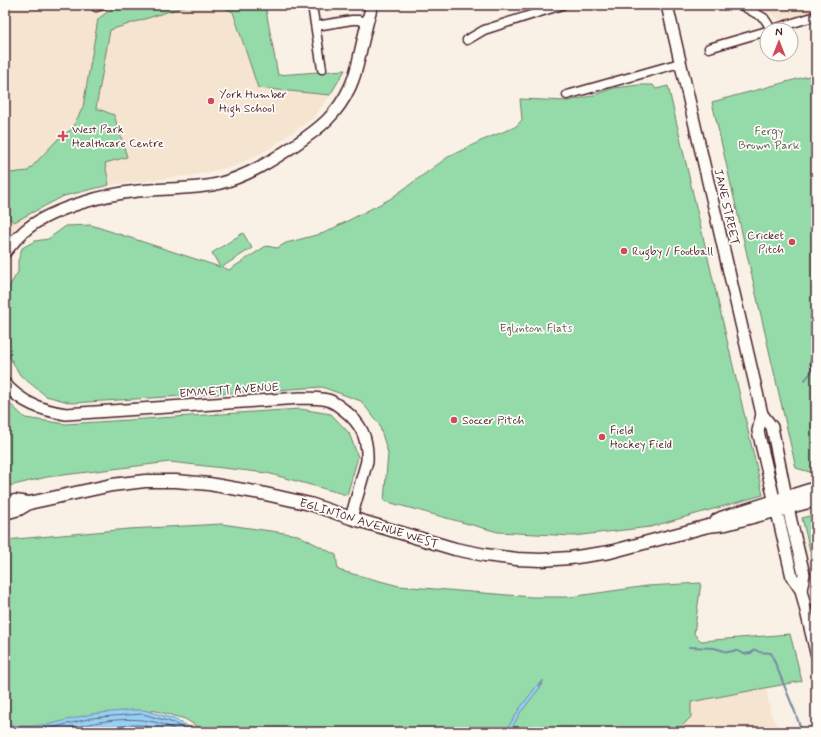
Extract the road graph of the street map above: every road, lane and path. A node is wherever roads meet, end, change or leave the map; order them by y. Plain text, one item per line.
1 (312, 5) edge
2 (372, 5) edge
3 (562, 5) edge
4 (667, 5) edge
5 (740, 5) edge
6 (816, 16) edge
7 (767, 22) edge
8 (796, 22) edge
9 (367, 24) junction
10 (316, 26) junction
11 (759, 33) edge
12 (467, 40) dead end
13 (709, 48) dead end
14 (680, 63) junction
15 (322, 69) dead end
16 (567, 96) dead end
17 (5, 252) edge
18 (5, 384) edge
19 (762, 414) junction
20 (816, 488) edge
21 (816, 500) edge
22 (788, 502) junction
23 (17, 504) edge
24 (775, 505) junction
25 (5, 513) edge
26 (352, 518) junction
27 (802, 590) junction
28 (816, 653) edge

1 - 10 street
2 - 9 street
3 - 12 street
4 - 14 street, JANE STREET
5 - 7 street
6 - 8 street
9 - 10 street
9 - 17 street
10 - 15 street
11 - 13 street
14 - 16 street
14 - 19 street, JANE STREET
18 - 26 street, EMMETT AVENUE
19 - 22 street, JANE STREET
19 - 24 street, JANE STREET
20 - 22 main road, EGLINTON AVENUE WEST
21 - 22 main road, EGLINTON AVENUE WEST
22 - 24 main road, EGLINTON AVENUE WEST
22 - 27 street, JANE STREET
23 - 25 main road, EGLINTON AVENUE WEST
23 - 26 main road, EGLINTON AVENUE WEST
24 - 26 main road, EGLINTON AVENUE WEST
24 - 27 street, JANE STREET
27 - 28 street, JANE STREET

